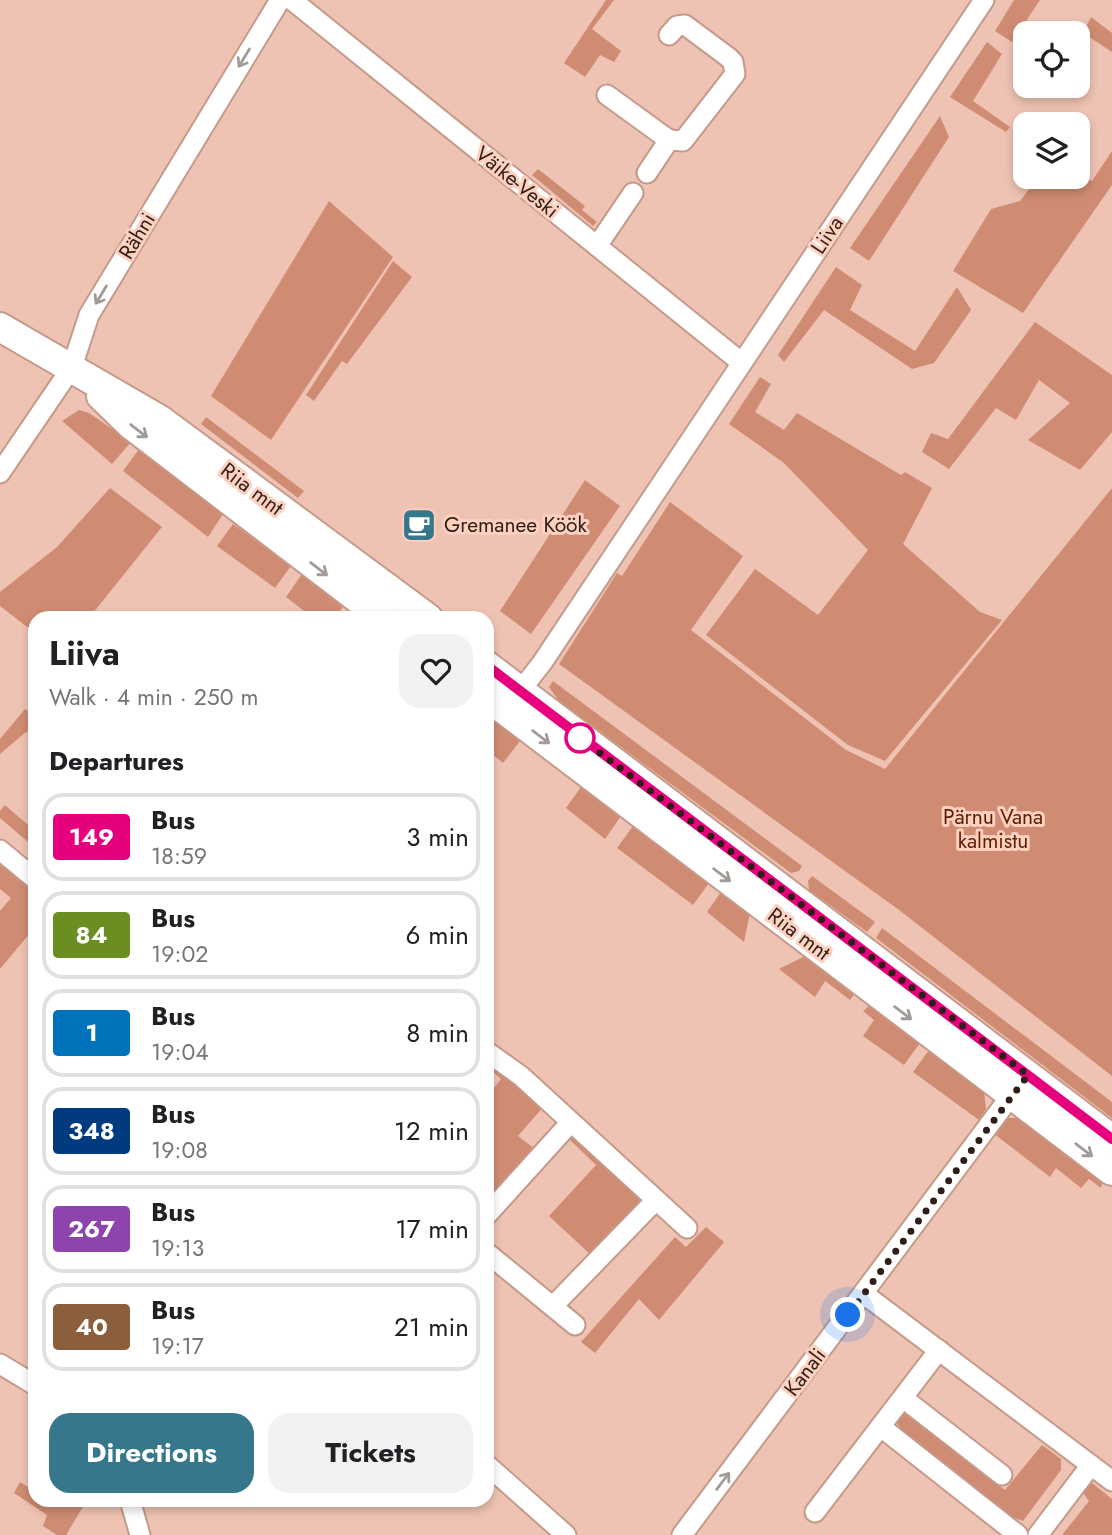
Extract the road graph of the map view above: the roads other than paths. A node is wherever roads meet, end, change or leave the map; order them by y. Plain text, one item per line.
1 (280, 0) edge
2 (292, 0) edge
3 (984, 0) edge
4 (669, 35) dead end
5 (607, 95) dead end
6 (669, 140) junction
7 (647, 173) dead end
8 (634, 192) dead end
9 (597, 246) junction
10 (0, 327) edge
11 (742, 363) junction
12 (72, 367) junction
13 (0, 474) edge
14 (374, 611) edge
15 (419, 611) edge
16 (501, 697) edge
17 (0, 850) edge
18 (28, 873) edge
19 (494, 1057) edge
20 (1019, 1085) junction
21 (571, 1122) junction
22 (1112, 1139) edge
23 (1112, 1171) edge
24 (656, 1200) junction
25 (494, 1207) edge
26 (687, 1228) dead end
27 (494, 1258) edge
28 (864, 1294) junction
29 (553, 1306) junction
30 (575, 1325) dead end
31 (939, 1350) junction
32 (0, 1364) edge
33 (28, 1381) edge
34 (903, 1398) junction
35 (881, 1427) junction
36 (1091, 1465) junction
37 (494, 1471) edge
38 (1002, 1475) dead end
39 (1112, 1481) edge
40 (132, 1507) edge
41 (815, 1512) dead end
42 (140, 1535) edge
43 (566, 1535) edge
44 (682, 1535) edge
45 (1018, 1535) edge
46 (1038, 1535) edge

1 -> 12 street, Rähni
2 - 9 street, Väike-Veski
3 - 11 street, Liiva
4 - 6 street
5 - 6 street
6 - 7 street
8 - 9 street
9 - 11 street, Väike-Veski
10 - 12 main road, Riia mnt
11 - 16 street, Liiva
12 - 13 street, Rähni
12 -> 14 main road, Riia mnt
12 - 15 main road, Riia mnt
16 - 20 main road, Riia mnt
17 - 18 street
19 - 21 street
20 - 22 main road, Riia mnt
20 -> 23 main road, Riia mnt
20 - 28 street, Kanali
21 - 24 street
21 - 25 street
24 - 26 street
24 - 29 street
27 - 29 street
28 - 31 street
44 -> 28 street, Kanali
29 - 30 street
31 - 34 street
31 - 36 street
32 - 33 street
34 - 35 street
34 - 38 street
35 - 41 street
35 - 45 street
36 - 39 street
36 - 46 street
37 - 43 street
40 - 42 street

